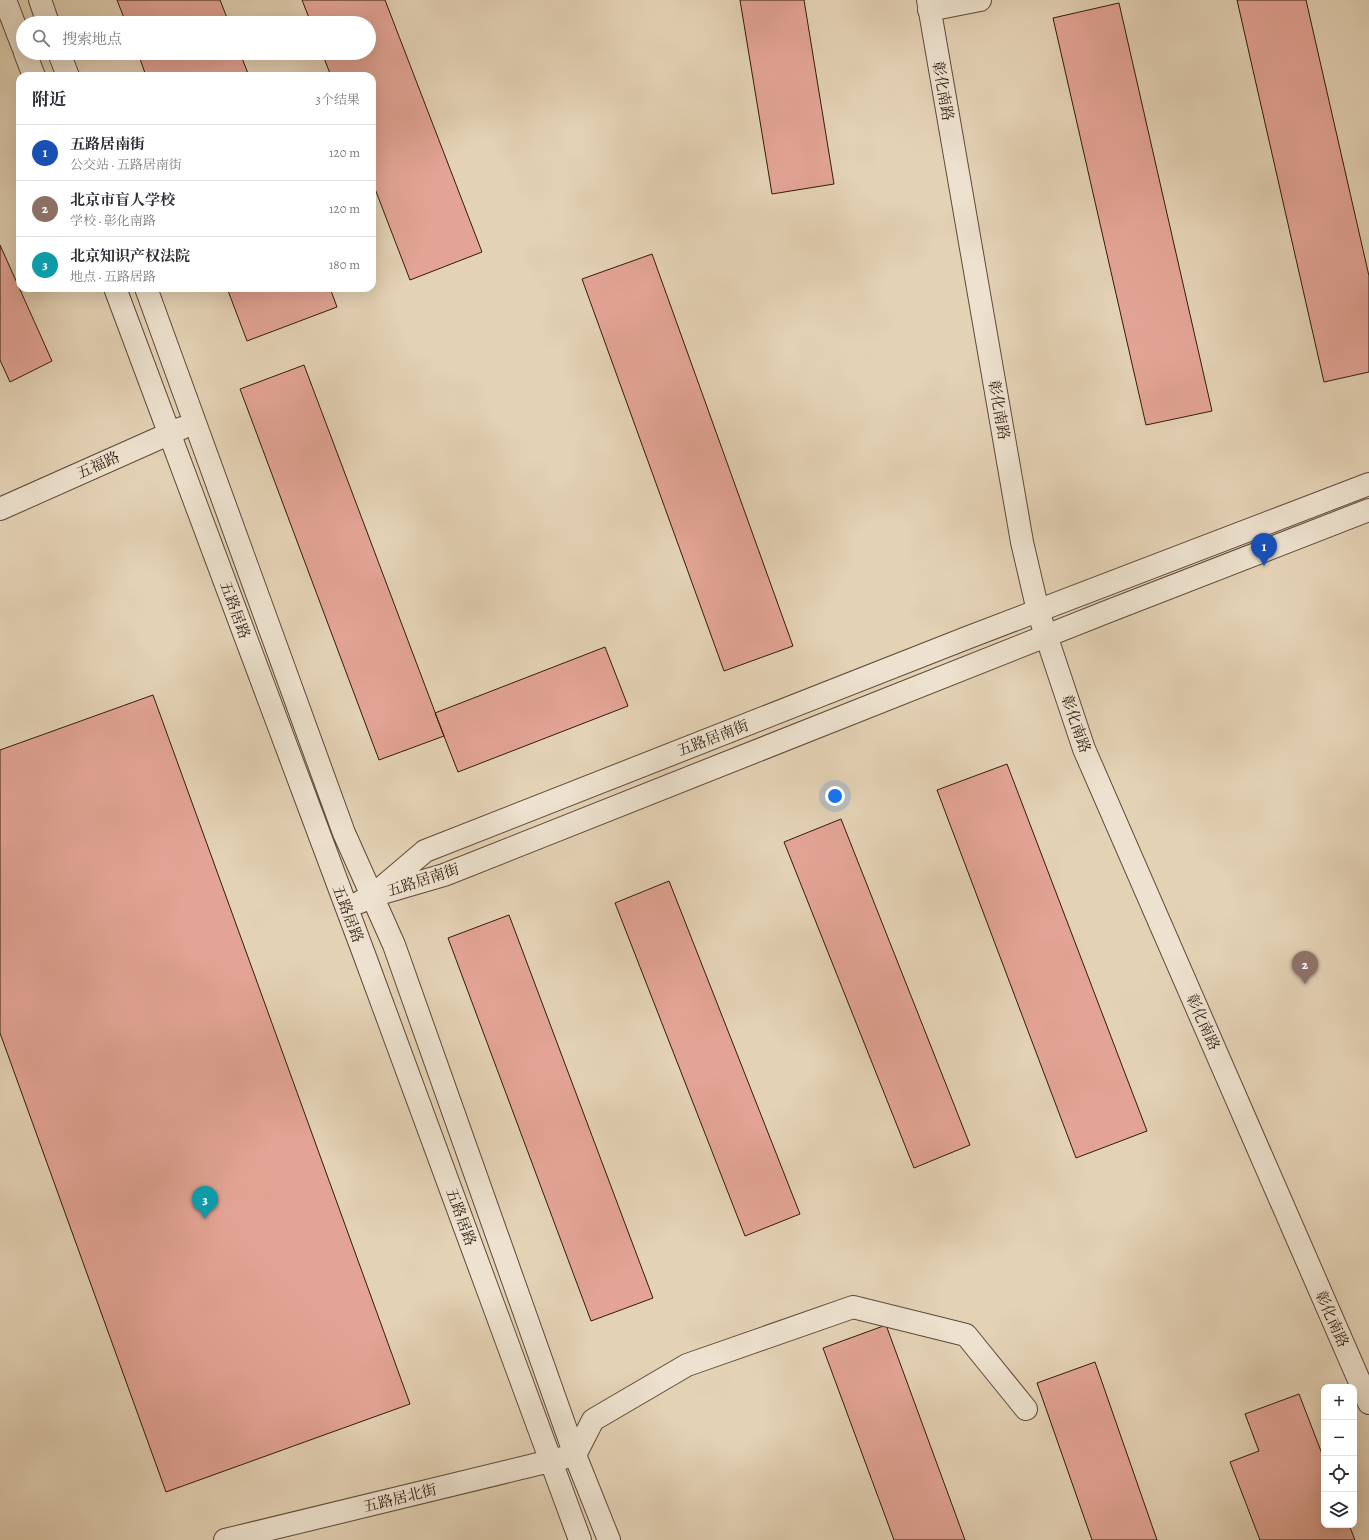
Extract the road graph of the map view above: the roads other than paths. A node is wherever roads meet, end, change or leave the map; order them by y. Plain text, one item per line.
1 (6, 0) edge
2 (40, 0) edge
3 (980, 0) edge
4 (928, 5) edge
5 (46, 16) edge
6 (16, 28) edge
7 (28, 60) edge
8 (62, 60) edge
9 (32, 72) edge
10 (66, 72) edge
11 (116, 292) edge
12 (147, 292) edge
13 (195, 422) junction
14 (169, 433) junction
15 (1369, 484) edge
16 (0, 508) edge
17 (1369, 510) edge
18 (1038, 611) junction
19 (372, 896) junction
20 (346, 908) junction
21 (1369, 1404) edge
22 (1026, 1408) dead end
23 (575, 1455) junction
24 (551, 1461) junction
25 (225, 1540) edge
26 (580, 1540) edge
27 (609, 1540) edge

1 - 6 street
2 - 5 street
3 - 4 street
4 - 18 street, 彰化南路
7 - 9 street
8 - 10 street
11 - 14 street, 五路居路
12 - 13 street, 五路居路
13 - 14 street, 五福路
13 - 19 street, 五路居路
14 - 16 street, 五福路
14 - 20 street, 五路居路
15 - 18 street, 五路居南街
17 - 19 street, 五路居南街
18 - 19 street, 五路居南街
18 - 21 street, 彰化南路
19 - 20 street
19 - 23 street, 五路居路
20 - 24 street, 五路居路
22 - 23 street
23 - 24 street, 五路居北街
23 - 27 street, 五路居路
24 - 25 street, 五路居北街
24 - 26 street, 五路居路

